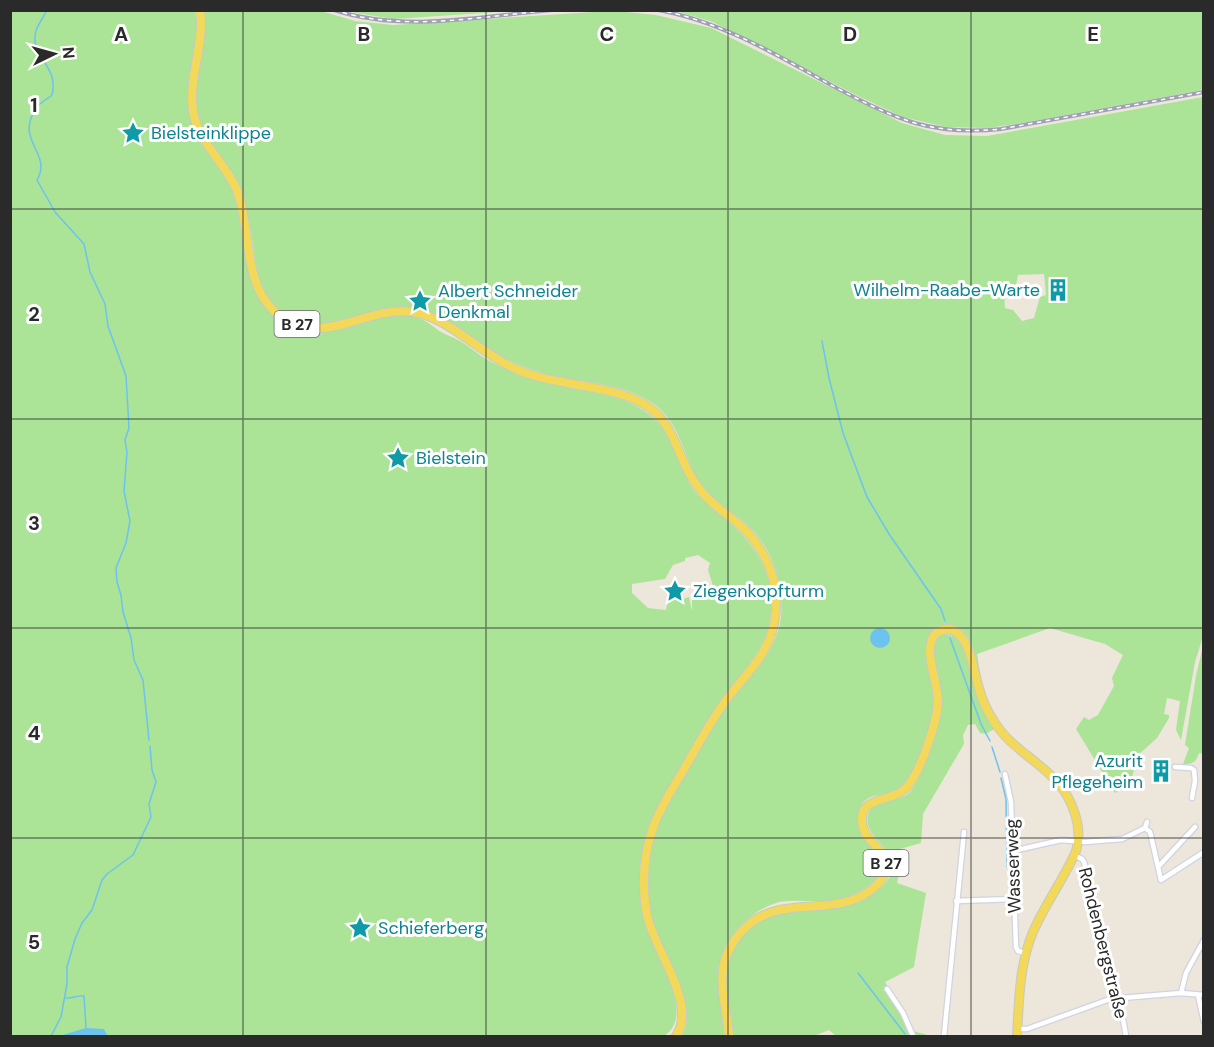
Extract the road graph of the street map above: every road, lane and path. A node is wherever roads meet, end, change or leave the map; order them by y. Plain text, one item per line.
1 (200, 10) edge
2 (1175, 767) dead end
3 (1005, 774) dead end
4 (1192, 798) dead end
5 (1147, 822) dead end
6 (1195, 827) dead end
7 (1145, 828) junction
8 (964, 832) dead end
9 (1078, 841) junction
10 (1013, 851) junction
11 (1203, 852) edge
12 (1074, 855) junction
13 (1158, 867) junction
14 (1014, 899) junction
15 (956, 900) junction
16 (1203, 940) edge
17 (1025, 953) junction
18 (887, 989) dead end
19 (1181, 993) junction
20 (1200, 995) edge
21 (1119, 997) junction
22 (1203, 1022) edge
23 (1017, 1033) edge
24 (676, 1036) edge
25 (729, 1036) edge
26 (913, 1036) edge
27 (944, 1036) edge
28 (1126, 1036) edge

1 - 24 main road, B 27
2 - 4 street
3 - 10 street, Wasserweg
5 - 7 street
6 - 13 street
7 - 9 street
7 - 13 street
8 - 15 street
9 - 10 street
9 - 12 main road, B 27
9 - 25 main road, B 27
10 - 14 street, Wasserweg
11 - 13 street
12 - 17 main road, B 27
12 - 21 street, Rohdenbergstraße
14 - 15 street
14 - 17 street, Wasserweg
15 - 27 street
16 - 19 street
17 - 23 main road, B 27
18 - 26 street
19 - 20 street
19 - 21 street
20 - 22 street
21 - 23 street
21 - 28 street, Rohdenbergstraße

